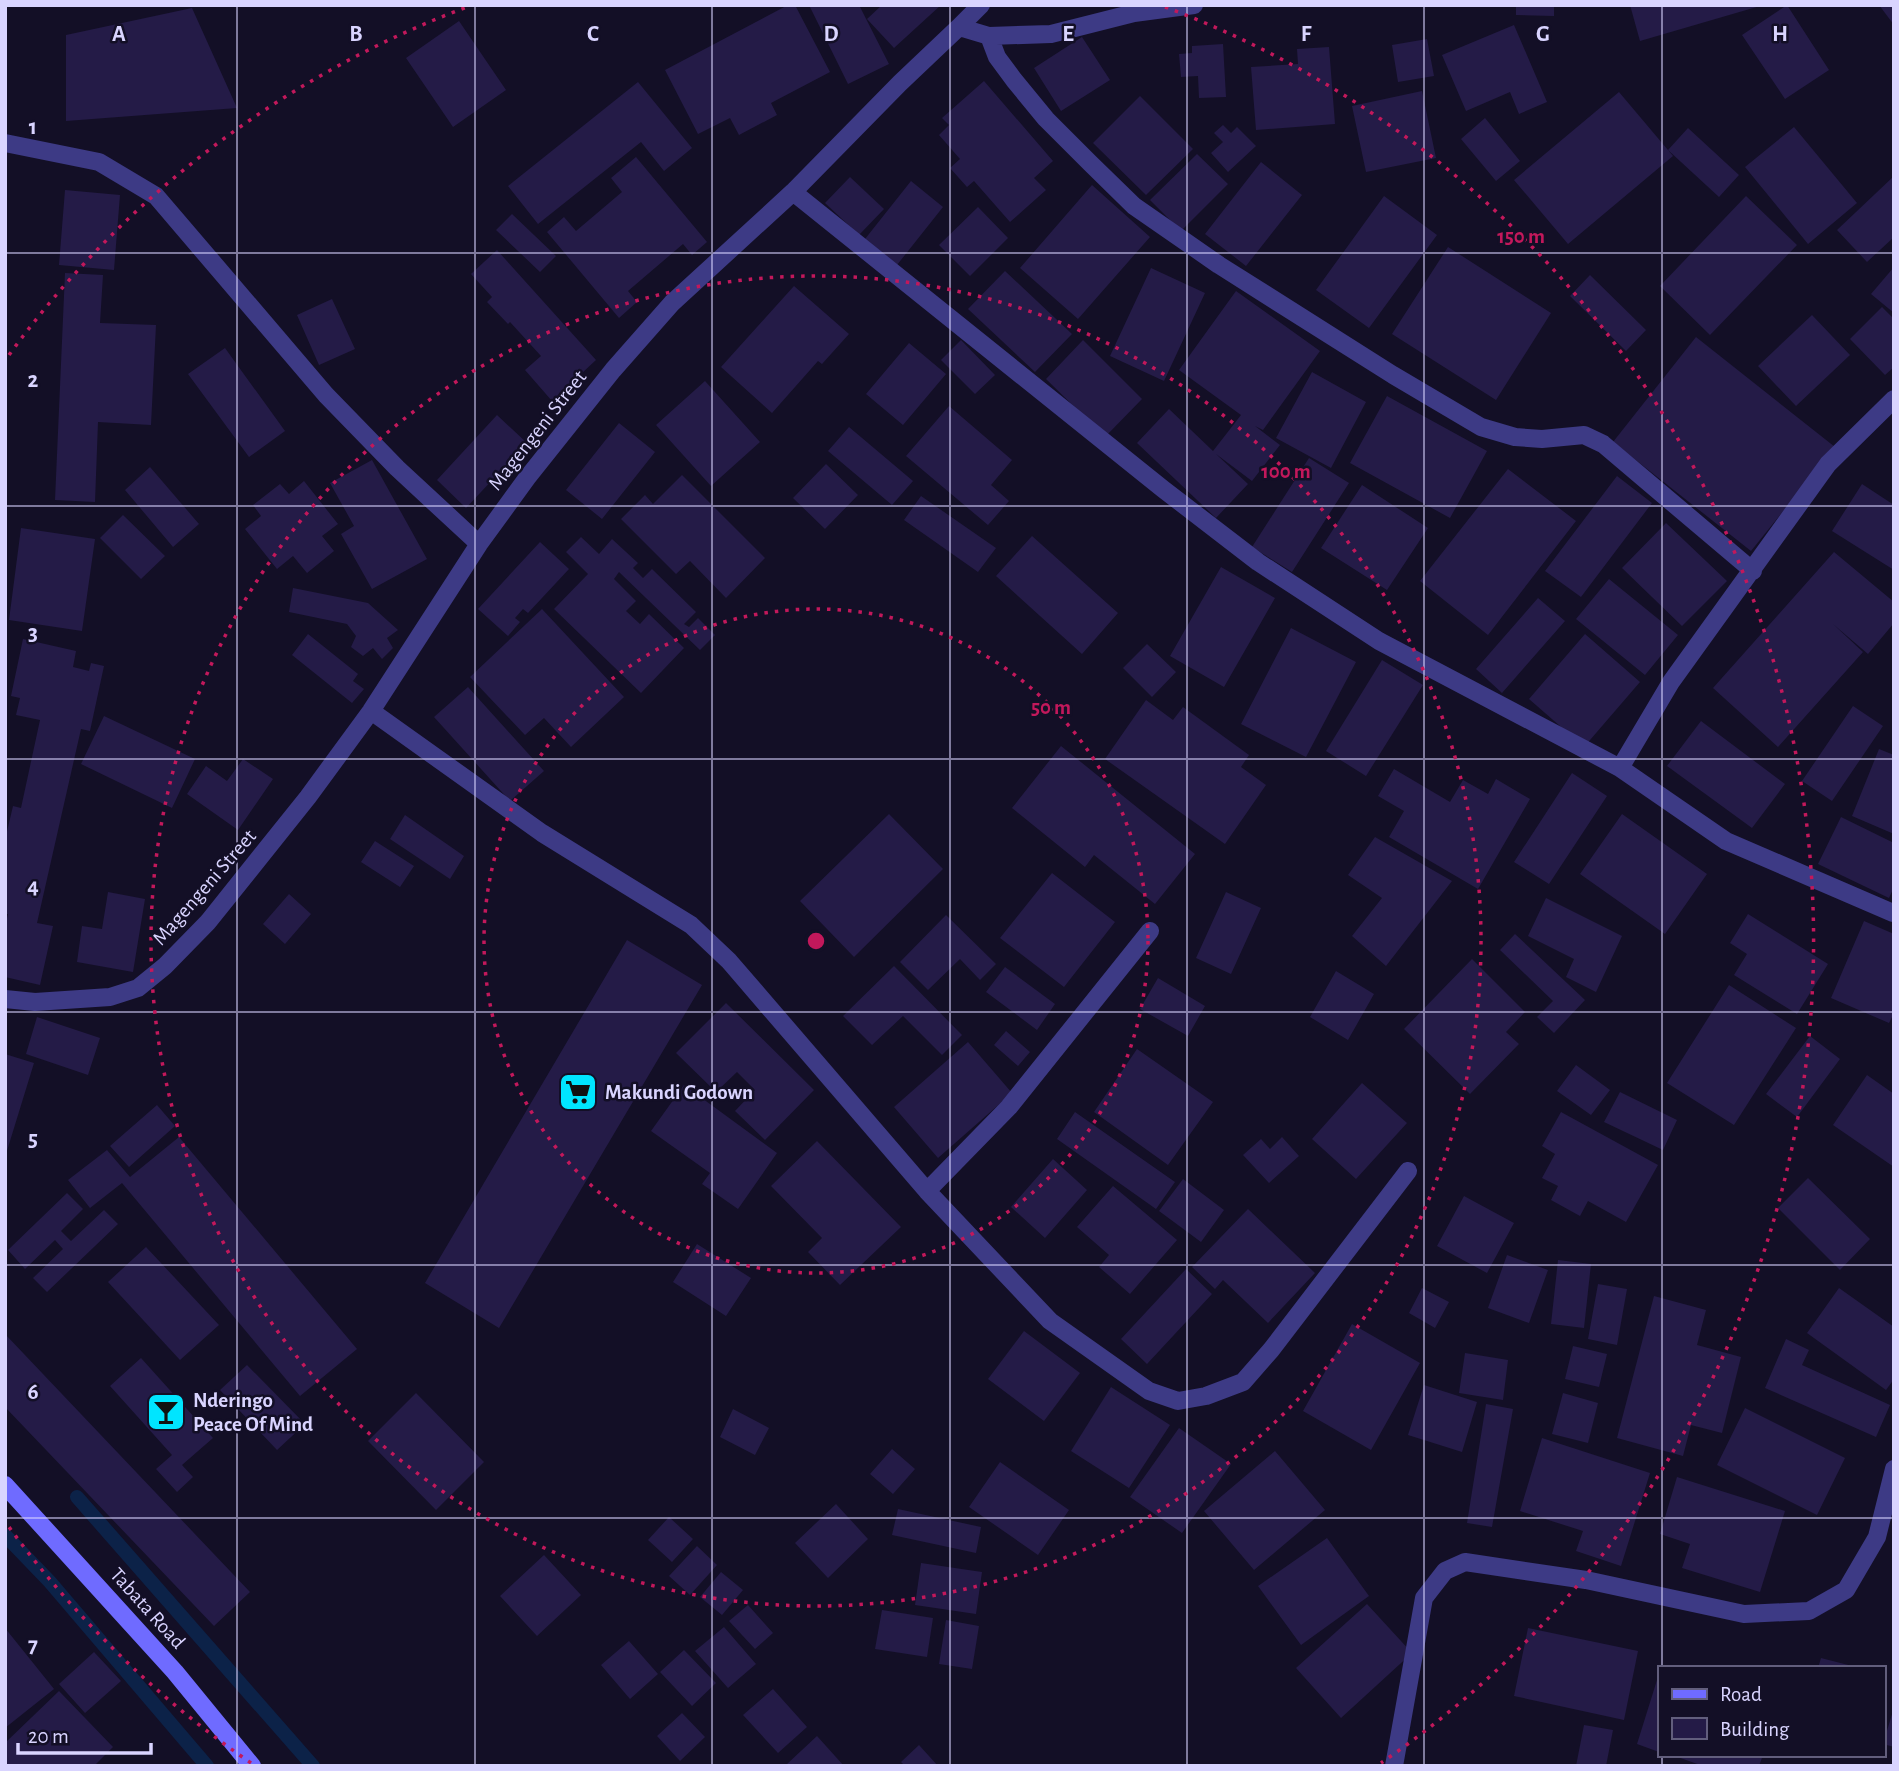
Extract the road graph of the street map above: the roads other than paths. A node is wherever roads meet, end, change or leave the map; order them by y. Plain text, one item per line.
1 (981, 5) edge
2 (1194, 5) edge
3 (959, 27) junction
4 (989, 36) junction
5 (5, 143) edge
6 (793, 191) junction
7 (1894, 399) edge
8 (479, 544) junction
9 (1753, 571) junction
10 (371, 710) junction
11 (1620, 768) junction
12 (1893, 913) edge
13 (1150, 931) dead end
14 (5, 999) edge
15 (1408, 1171) dead end
16 (928, 1191) junction
17 (1894, 1469) edge
18 (5, 1485) edge
19 (252, 1766) edge
20 (1394, 1766) edge

1 - 3 street, Magengeni Street
2 - 4 street
3 - 4 street
3 - 6 street, Magengeni Street
4 - 9 street
5 - 8 street
6 - 8 street, Magengeni Street
6 - 11 street
7 - 9 street
8 - 10 street, Magengeni Street
9 - 11 street
10 - 14 street, Magengeni Street
10 - 16 street
11 - 12 street
13 - 16 street
15 - 16 street
17 - 20 street
18 - 19 main road, Tabata Road

